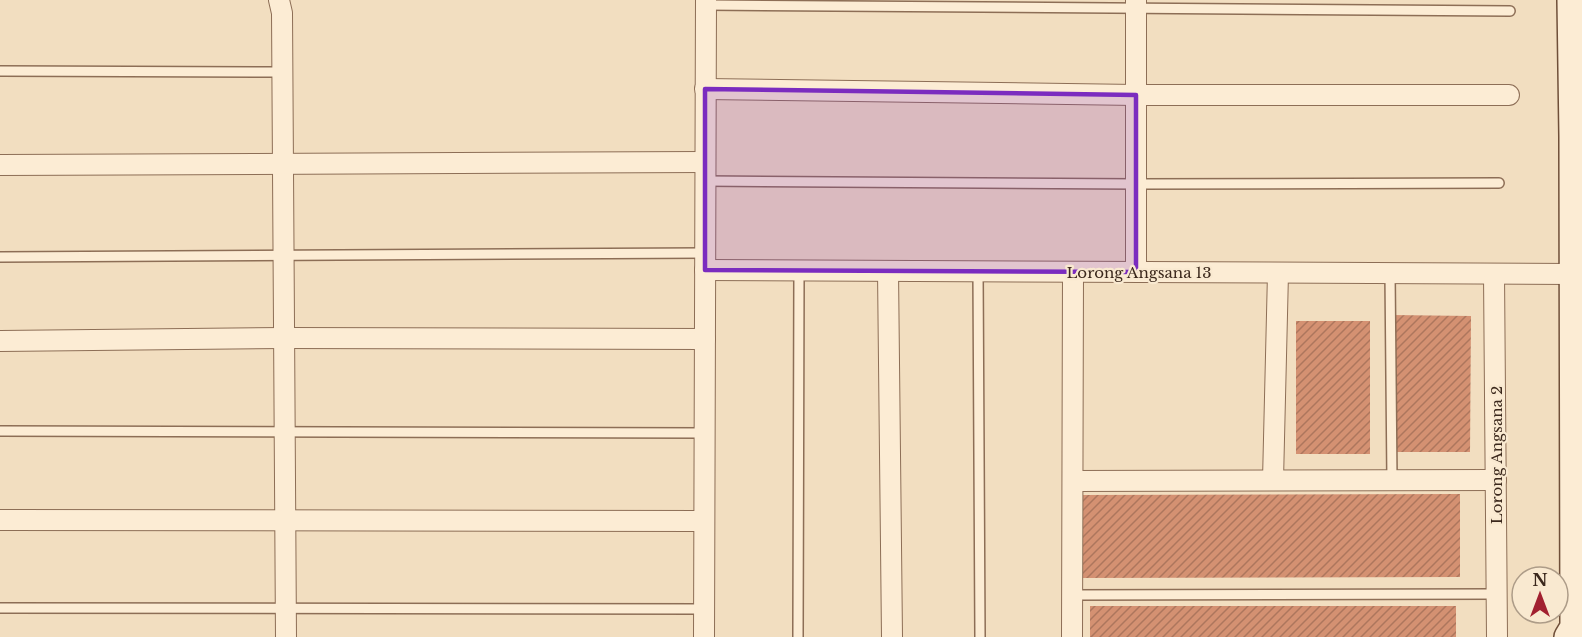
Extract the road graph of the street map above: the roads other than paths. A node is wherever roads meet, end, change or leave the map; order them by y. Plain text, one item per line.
1 (279, 0) edge
2 (1570, 0) edge
3 (706, 3) edge
4 (1136, 5) edge
5 (1510, 11) dead end
6 (0, 71) edge
7 (282, 72) junction
8 (705, 89) junction
9 (1136, 95) junction
10 (1509, 95) dead end
11 (283, 163) junction
12 (0, 165) edge
13 (705, 171) junction
14 (1499, 183) dead end
15 (1136, 184) junction
16 (0, 257) edge
17 (283, 257) junction
18 (705, 261) junction
19 (799, 270) junction
20 (888, 271) junction
21 (978, 271) junction
22 (1073, 272) junction
23 (1136, 272) junction
24 (1278, 273) junction
25 (1390, 273) junction
26 (1494, 274) junction
27 (1573, 274) junction
28 (284, 338) junction
29 (705, 339) junction
30 (0, 341) edge
31 (0, 431) edge
32 (284, 432) junction
33 (705, 434) junction
34 (1273, 480) junction
35 (1496, 480) junction
36 (1073, 481) junction
37 (1392, 481) junction
38 (0, 520) edge
39 (285, 520) junction
40 (704, 521) junction
41 (1497, 594) junction
42 (1072, 596) junction
43 (0, 608) edge
44 (285, 609) junction
45 (704, 609) junction
46 (1575, 634) edge
47 (286, 637) edge
48 (704, 637) edge
49 (798, 637) edge
50 (892, 637) edge
51 (980, 637) edge
52 (1072, 637) edge
53 (1497, 637) edge

1 - 7 street
2 - 27 street
3 - 4 lane
3 - 8 street
4 - 5 lane
4 - 9 street
6 - 7 lane
7 - 11 street
8 - 9 street
8 - 13 street
9 - 10 street
9 - 15 street
11 - 12 street
11 - 13 street
11 - 17 street
13 - 15 lane
13 - 18 street
14 - 15 lane
15 - 23 street
16 - 17 lane
17 - 18 lane
17 - 28 street
18 - 19 street, Lorong Angsana 13
18 - 29 street
19 - 20 street, Lorong Angsana 13
19 - 49 lane
20 - 21 street, Lorong Angsana 13
20 - 50 street
21 - 22 street, Lorong Angsana 13
21 - 51 lane
22 - 23 street, Lorong Angsana 13
22 - 36 street
23 - 24 street, Lorong Angsana 13
24 - 25 street, Lorong Angsana 13
24 - 34 street
25 - 26 street, Lorong Angsana 13
25 - 37 lane
26 - 27 street, Lorong Angsana 13
26 - 35 street, Lorong Angsana 2
27 - 46 street
28 - 29 street
28 - 30 street
28 - 32 street
29 - 33 street
31 - 32 lane
32 - 33 lane
32 - 39 street
33 - 40 street
34 - 36 street
34 - 37 street
35 - 37 street
35 - 41 street, Lorong Angsana 2
36 - 42 street
38 - 39 street
39 - 40 street
39 - 44 street
40 - 45 street
41 - 42 lane
41 - 53 street, Lorong Angsana 2
42 - 52 street
43 - 44 lane
44 - 45 lane
44 - 47 street
45 - 48 street

